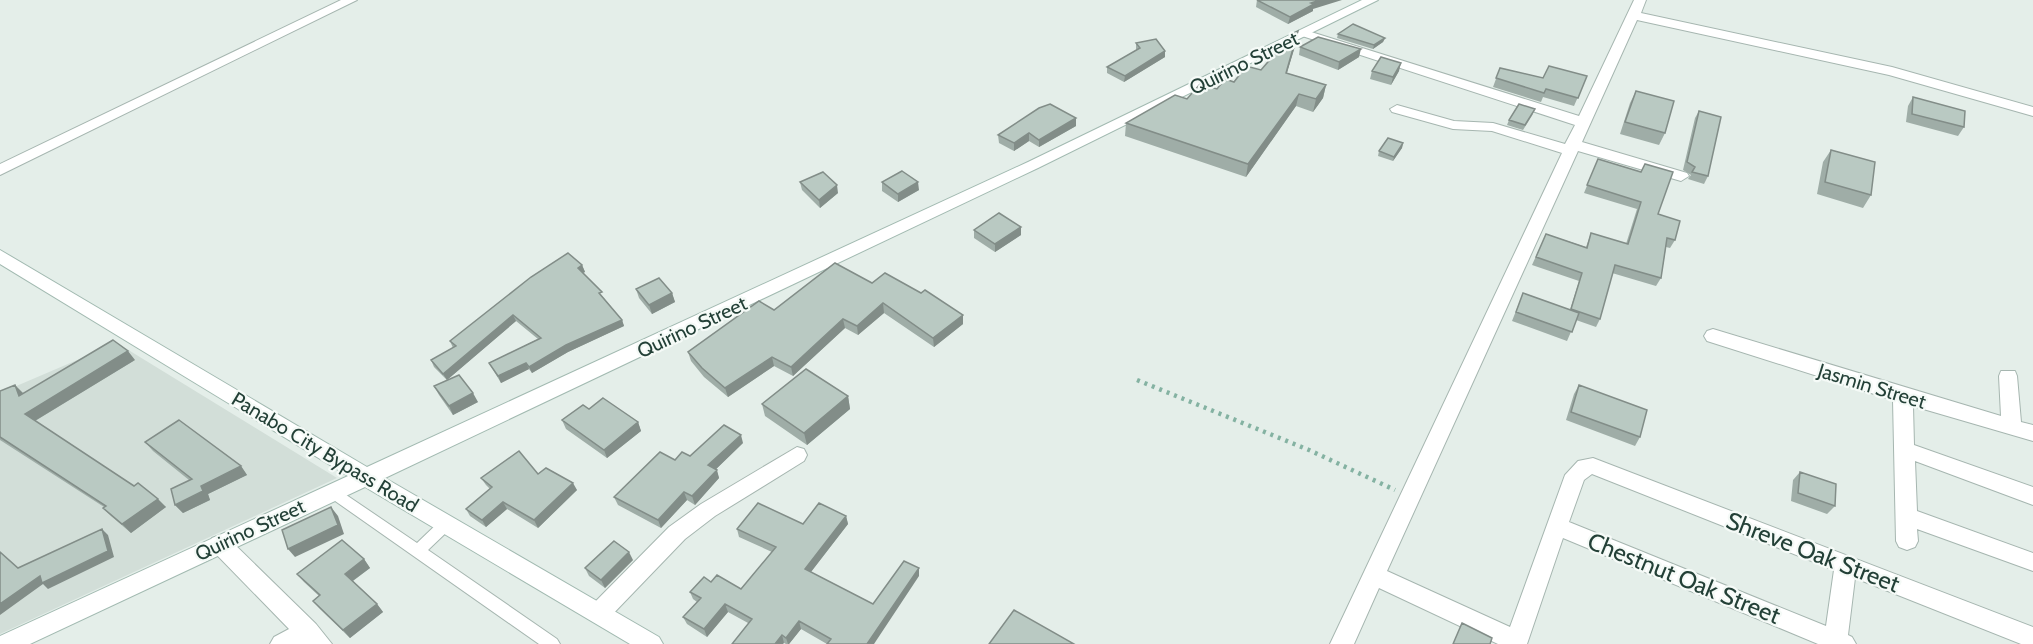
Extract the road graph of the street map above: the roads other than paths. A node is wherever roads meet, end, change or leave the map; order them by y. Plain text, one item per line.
1 (351, 0) edge
2 (1372, 0) edge
3 (1637, 7) edge
4 (1303, 34) junction
5 (1397, 109) dead end
6 (2033, 112) edge
7 (1582, 122) junction
8 (1571, 147) junction
9 (0, 170) edge
10 (1681, 176) dead end
11 (0, 256) edge
12 (1713, 336) dead end
13 (2008, 376) dead end
14 (1903, 396) junction
15 (2011, 426) junction
16 (2033, 434) edge
17 (1906, 450) junction
18 (796, 455) dead end
19 (366, 477) junction
20 (333, 492) junction
21 (2033, 496) edge
22 (1906, 516) junction
23 (446, 524) junction
24 (1557, 526) junction
25 (1907, 541) dead end
26 (220, 544) junction
27 (418, 551) junction
28 (2033, 562) edge
29 (1846, 564) junction
30 (1373, 575) junction
31 (600, 612) junction
32 (314, 637) edge
33 (2033, 638) edge
34 (1516, 643) edge
35 (1838, 643) edge
36 (6, 644) edge
37 (282, 644) edge
38 (552, 644) edge
39 (651, 644) edge
40 (1342, 644) edge

1 - 9 street
2 - 4 street, Quirino Street
3 - 6 street
3 - 7 street
4 - 7 street
4 - 19 street, Quirino Street
5 - 8 street
7 - 8 street
8 - 10 street
8 - 30 street
11 - 19 street, Panabo City Bypass Road
12 - 14 street, Jasmin Street
13 - 15 street
14 - 15 street, Jasmin Street
14 - 17 street
15 - 16 street, Jasmin Street
17 - 21 street
17 - 22 street
18 - 31 street
19 - 20 street, Quirino Street
19 - 23 street, Panabo City Bypass Road
20 - 26 street, Quirino Street
20 - 27 lane
22 - 25 street
22 - 28 street
23 - 27 lane
23 - 31 street, Panabo City Bypass Road
24 - 29 street, Shreve Oak Street
24 - 34 street
24 - 35 street, Chestnut Oak Street
26 - 32 street
26 - 36 street, Quirino Street
27 - 38 lane
29 - 33 street, Shreve Oak Street
29 - 35 street
30 - 34 street
30 - 40 street
31 - 39 street, Panabo City Bypass Road
32 - 37 street

